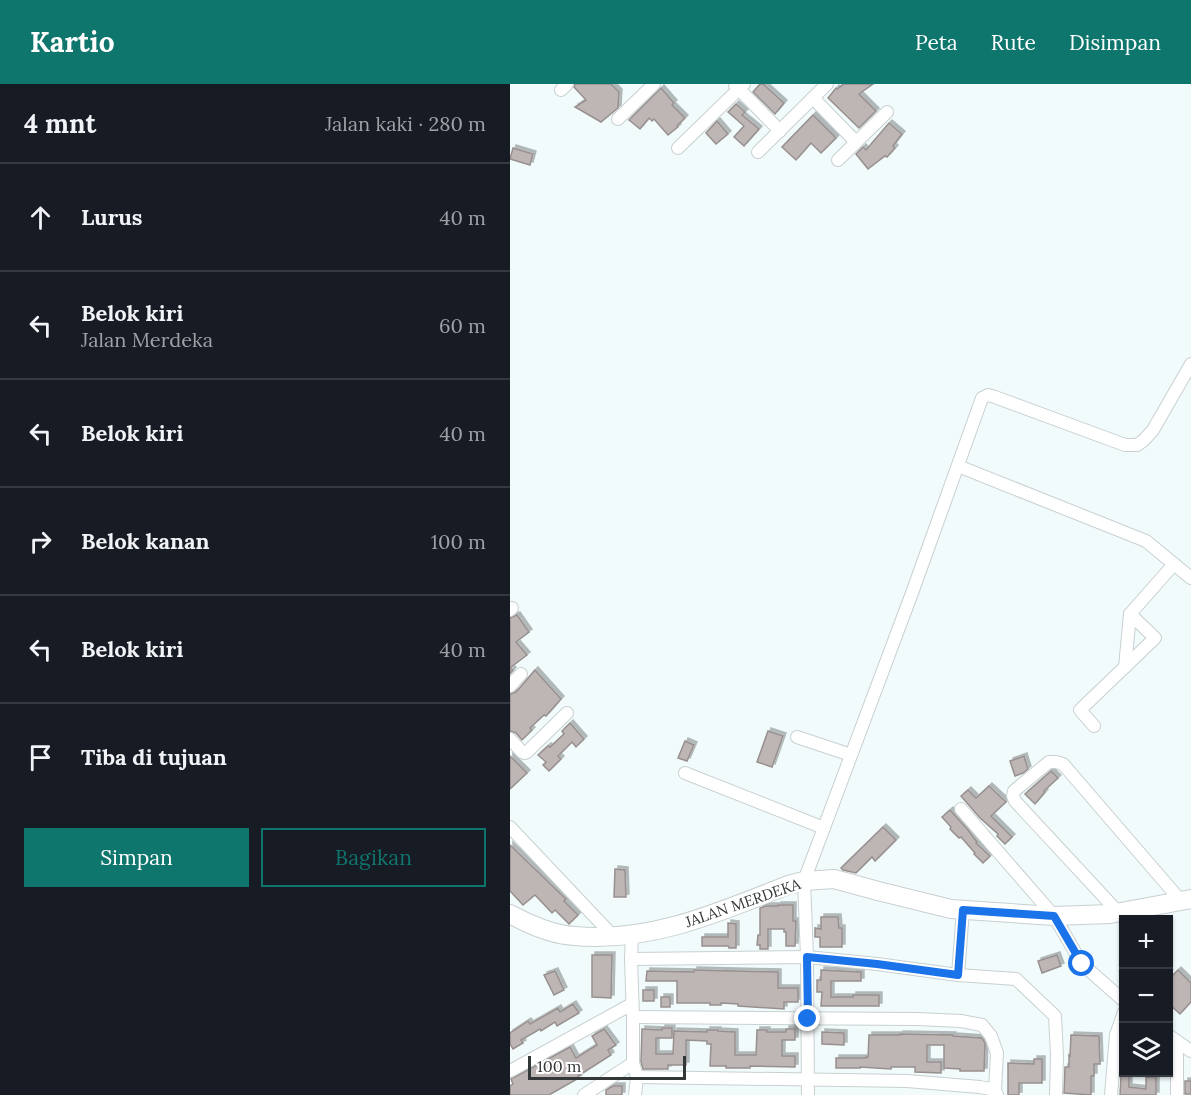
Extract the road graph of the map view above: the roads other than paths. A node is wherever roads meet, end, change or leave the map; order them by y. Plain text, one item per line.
1 (654, 84) edge
2 (827, 84) edge
3 (739, 86) edge
4 (813, 98) junction
5 (887, 112) dead end
6 (618, 119) dead end
7 (780, 130) junction
8 (856, 142) junction
9 (678, 148) dead end
10 (758, 152) dead end
11 (838, 160) dead end
12 (1191, 364) edge
13 (958, 466) junction
14 (1174, 564) junction
15 (1191, 577) edge
16 (1130, 614) junction
17 (1125, 668) junction
18 (521, 674) dead end
19 (510, 686) edge
20 (567, 713) dead end
21 (1095, 726) dead end
22 (798, 737) dead end
23 (510, 739) edge
24 (851, 755) junction
25 (685, 773) dead end
26 (960, 809) dead end
27 (510, 827) edge
28 (824, 828) junction
29 (804, 881) junction
30 (1186, 900) edge
31 (963, 910) junction
32 (1118, 912) junction
33 (510, 914) edge
34 (1054, 916) junction
35 (632, 935) junction
36 (613, 936) junction
37 (807, 957) junction
38 (631, 959) junction
39 (958, 975) junction
40 (1119, 997) edge
41 (632, 1004) junction
42 (633, 1017) junction
43 (808, 1019) junction
44 (1120, 1023) edge
45 (1173, 1038) edge
46 (1191, 1051) edge
47 (633, 1063) junction
48 (510, 1071) edge
49 (637, 1077) junction
50 (808, 1079) junction
51 (996, 1092) edge
52 (584, 1095) edge
53 (635, 1095) edge
54 (808, 1095) edge
55 (1056, 1095) edge
56 (1112, 1095) edge
57 (1177, 1095) edge

1 - 6 street
2 - 4 street
3 - 7 street
3 - 9 street
4 - 7 street
4 - 8 street
5 - 8 street
7 - 10 street
8 - 11 street
12 - 13 street
13 - 14 street
13 - 24 street
14 - 15 street
14 - 16 street
16 - 17 street
16 - 17 street
17 - 21 street
18 - 19 street
20 - 23 street
22 - 24 street
24 - 28 street
25 - 28 street
26 - 34 street
27 - 36 street
28 - 29 street
29 - 31 street, JALAN MERDEKA
29 - 35 street, JALAN MERDEKA
29 - 37 street
30 - 32 street, JALAN MERDEKA
30 - 32 street
31 - 34 street, JALAN MERDEKA
31 - 39 street
32 - 34 street, JALAN MERDEKA
33 - 36 street, JALAN MERDEKA
34 - 40 street
35 - 36 street, JALAN MERDEKA
35 - 38 street
37 - 38 street
37 - 39 street
37 - 43 street
38 - 41 street
39 - 55 street
41 - 42 street
41 - 48 street
42 - 43 street
42 - 47 street
43 - 50 street
43 - 51 street
44 - 56 street
45 - 46 street
45 - 57 street
47 - 49 street
47 - 52 street
49 - 50 street
49 - 53 street
50 - 51 street
50 - 54 street

